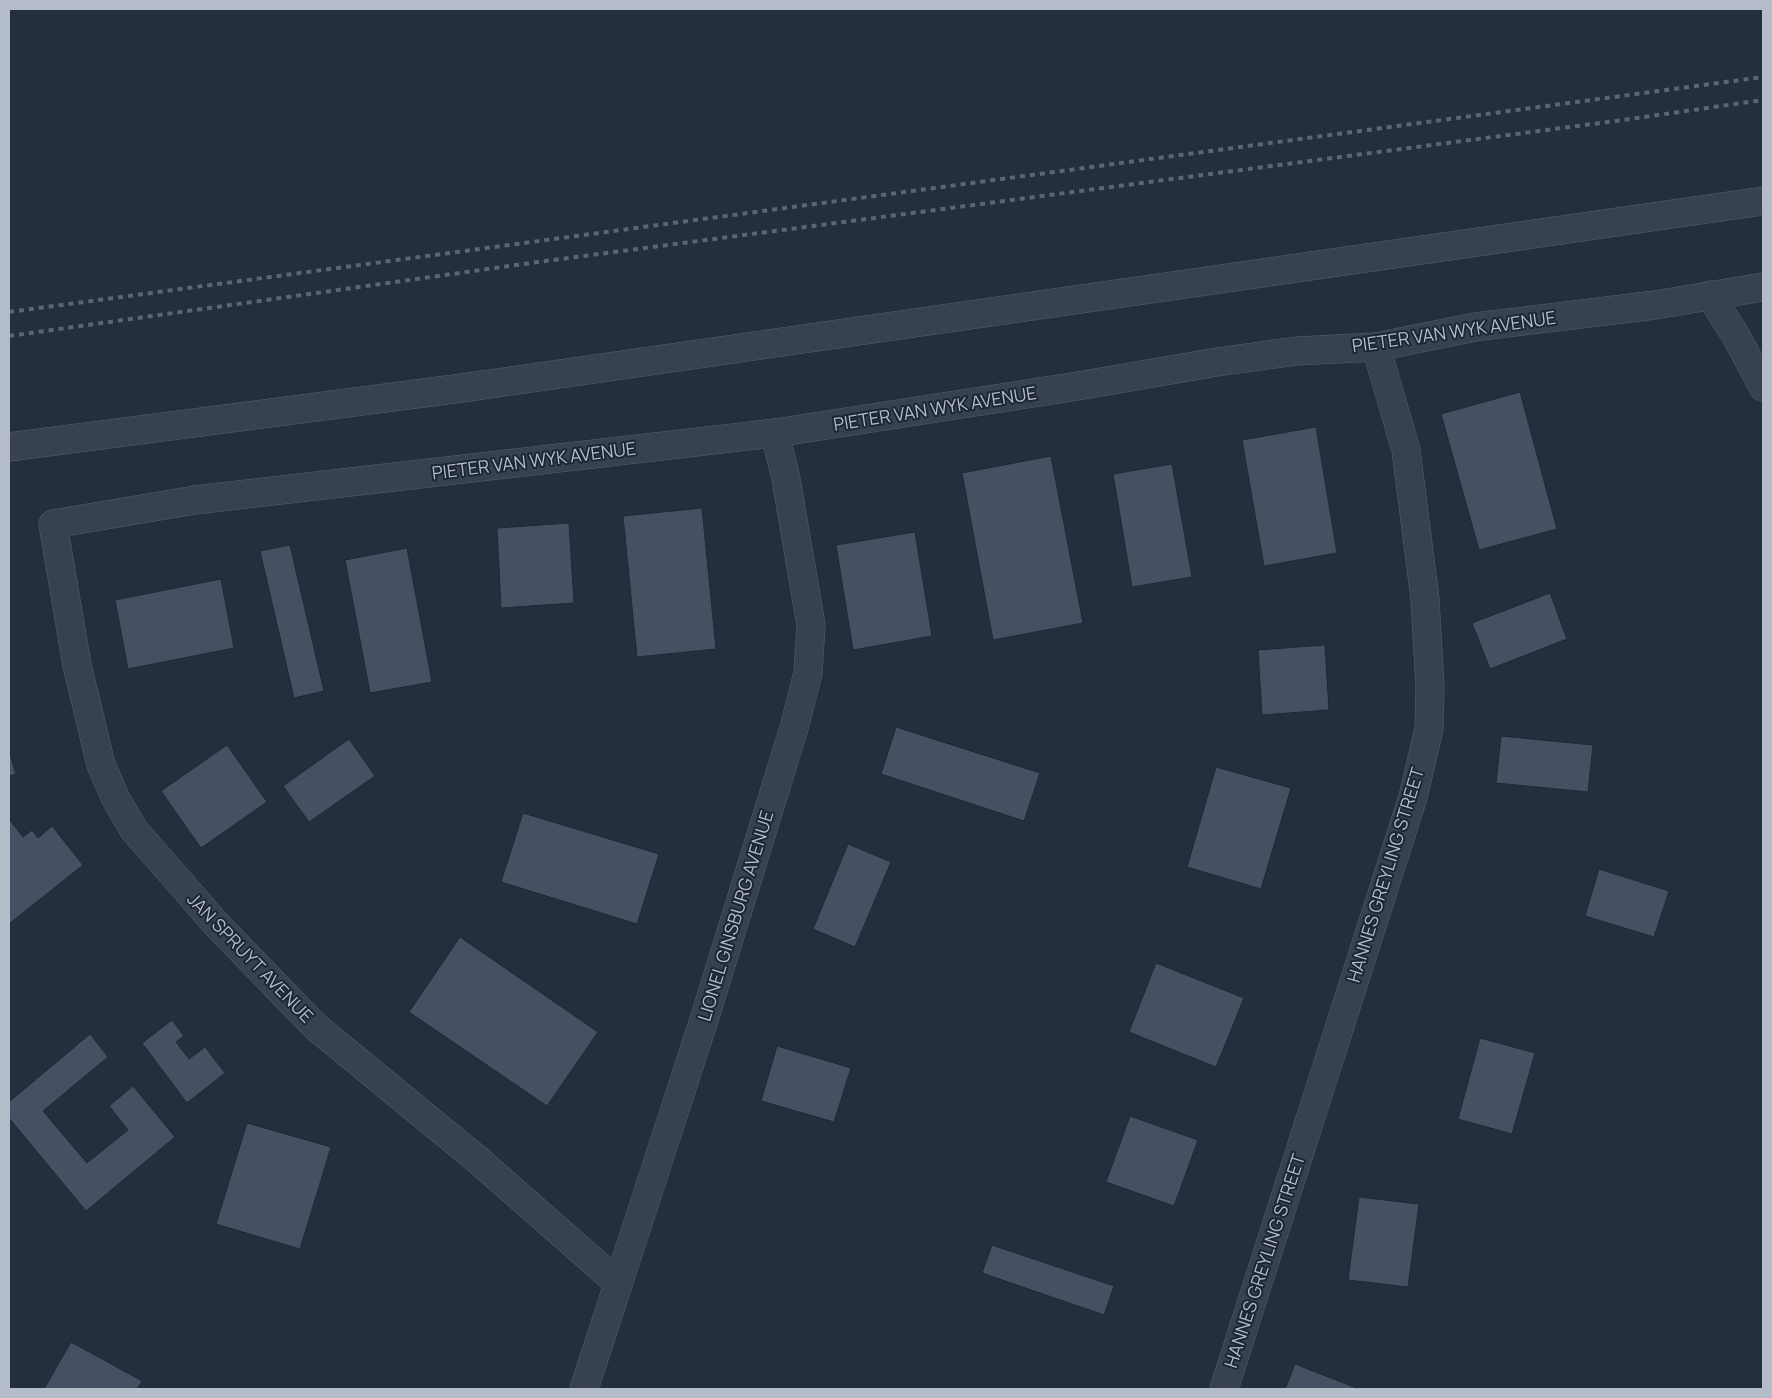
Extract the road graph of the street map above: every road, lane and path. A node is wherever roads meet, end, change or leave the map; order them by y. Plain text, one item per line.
1 (1763, 201) edge
2 (1763, 288) edge
3 (1710, 295) junction
4 (1376, 347) junction
5 (1763, 387) edge
6 (775, 434) junction
7 (9, 447) edge
8 (53, 524) joint
9 (618, 1283) junction
10 (584, 1389) edge
11 (1224, 1389) edge

1 - 7 street
2 - 3 street, PIETER VAN WYK AVENUE
3 - 4 street, PIETER VAN WYK AVENUE
3 - 5 street
4 - 6 street, PIETER VAN WYK AVENUE
4 - 11 street, HANNES GREYLING STREET
6 - 8 street, PIETER VAN WYK AVENUE
6 - 9 street, LIONEL GINSBURG AVENUE
8 - 9 street, JAN SPRUYT AVENUE
9 - 10 street, LIONEL GINSBURG AVENUE

